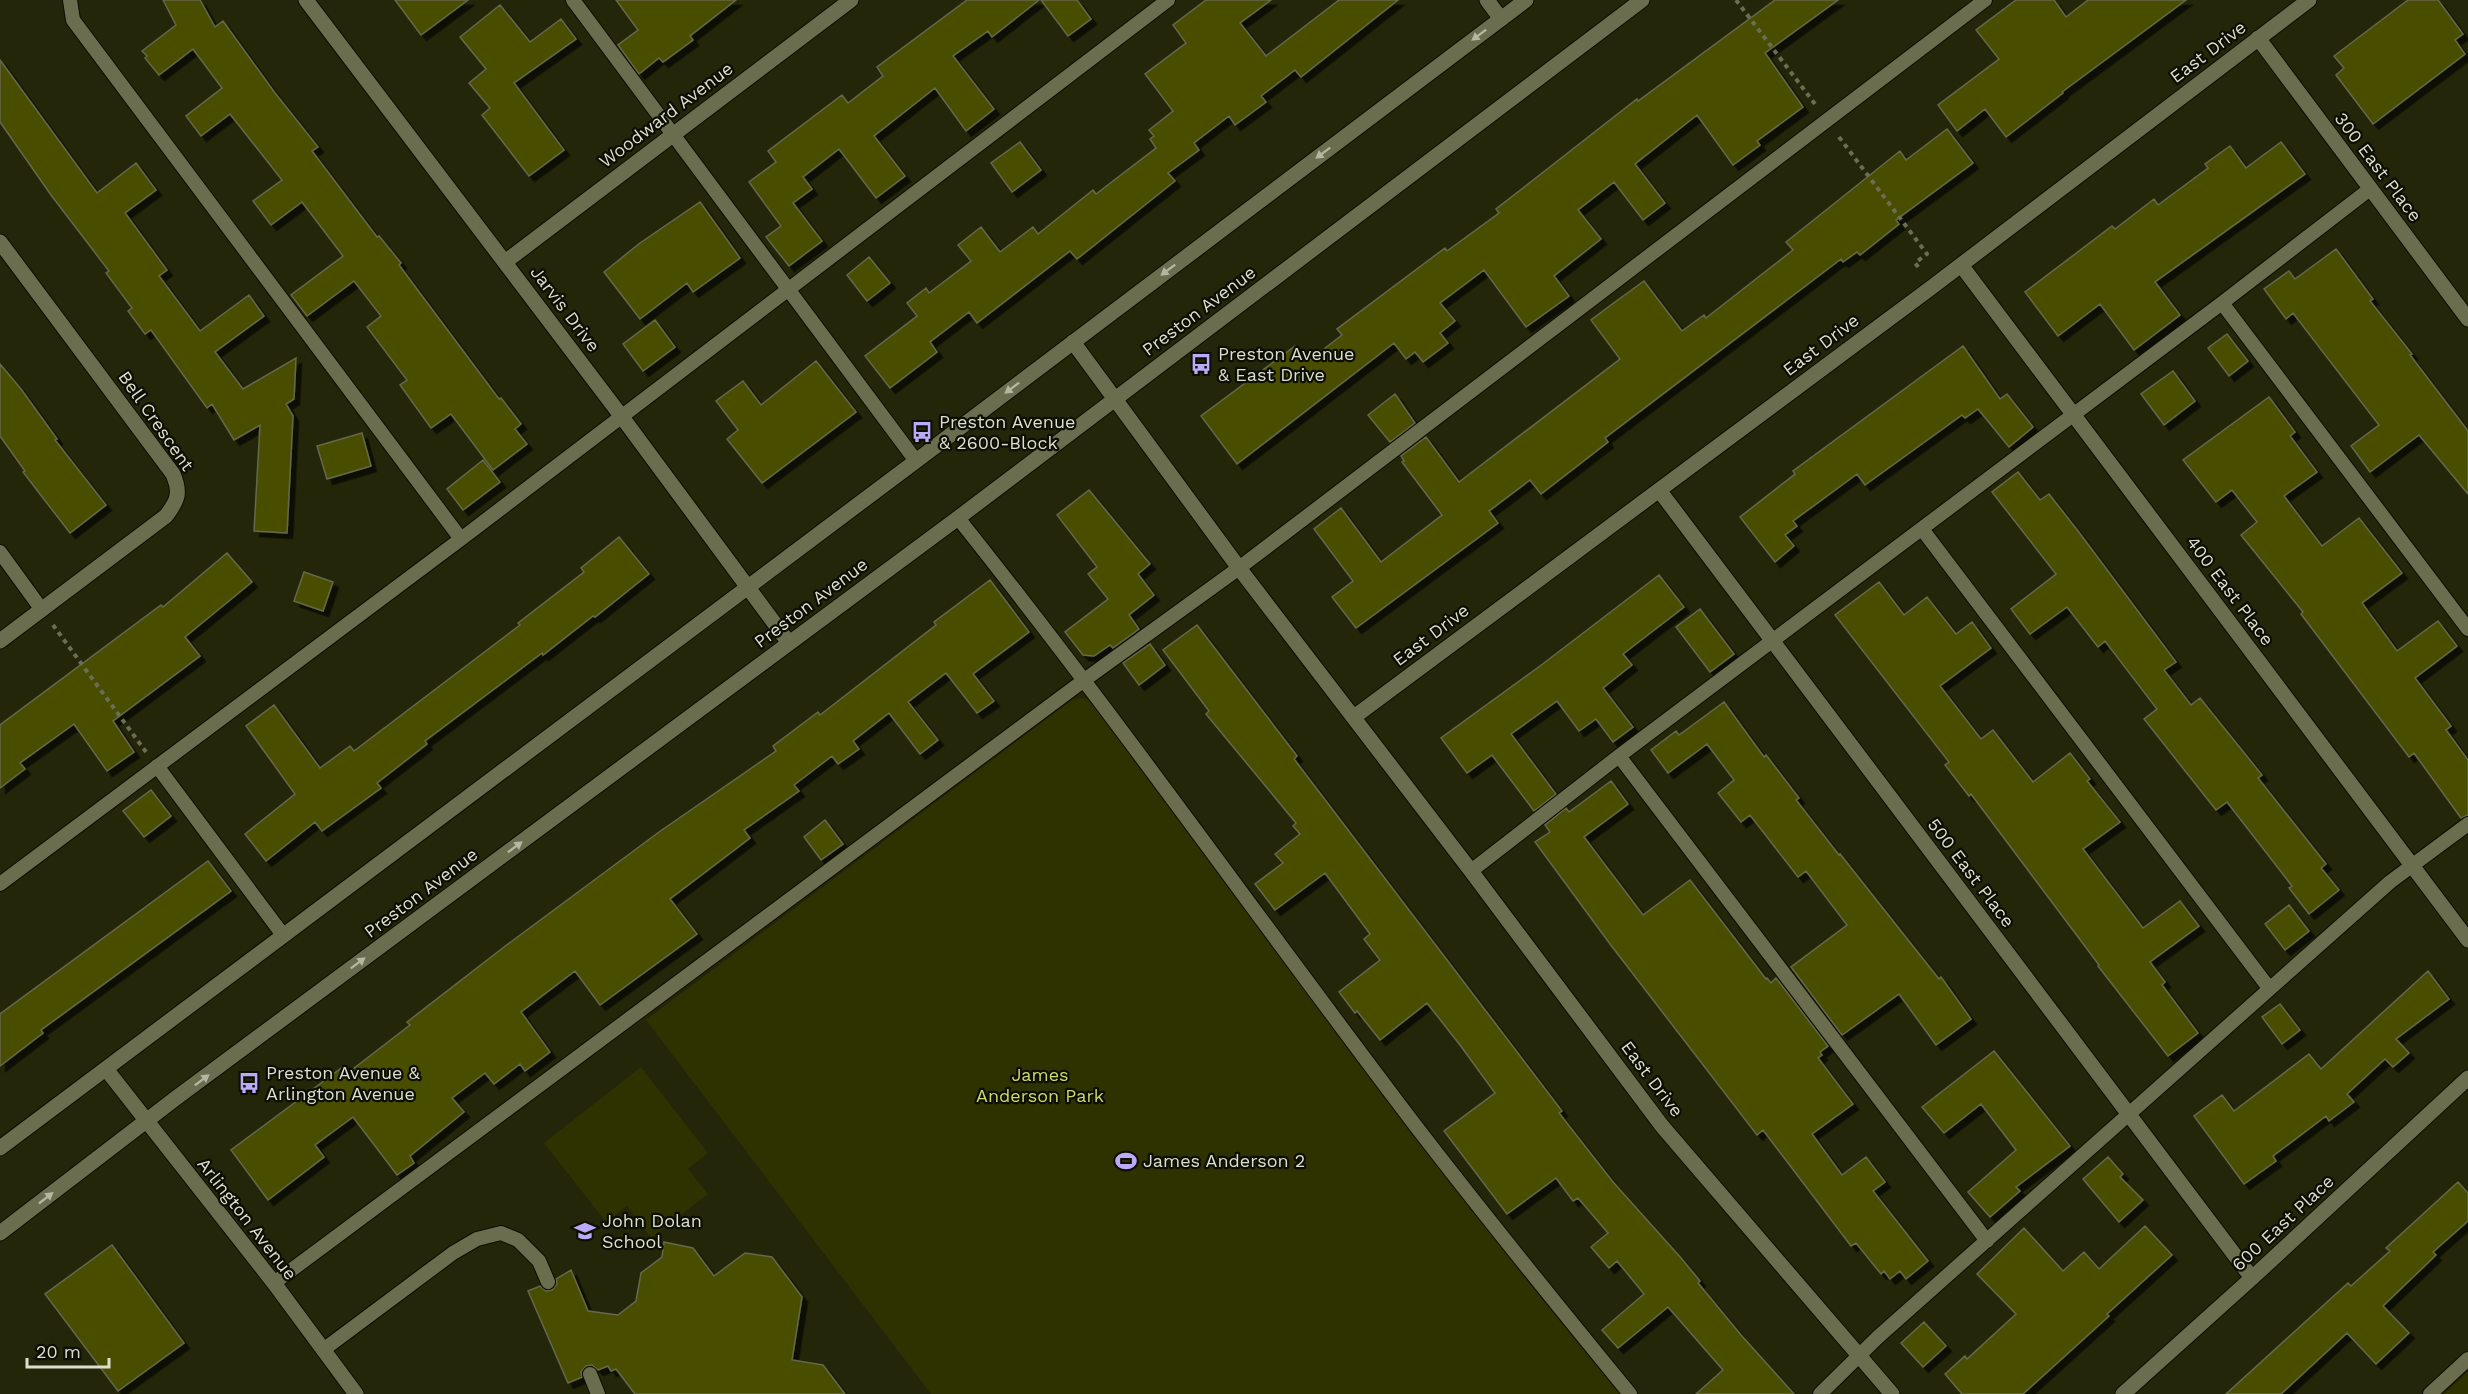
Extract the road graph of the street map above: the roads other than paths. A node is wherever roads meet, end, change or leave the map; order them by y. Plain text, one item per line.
1 (70, 0) edge
2 (306, 0) edge
3 (573, 0) edge
4 (851, 0) edge
5 (1168, 0) edge
6 (1486, 0) edge
7 (1526, 0) edge
8 (1642, 0) edge
9 (1985, 0) edge
10 (2309, 0) edge
11 (1501, 19) junction
12 (2258, 38) junction
13 (672, 134) junction
14 (2370, 189) junction
15 (0, 242) edge
16 (505, 262) junction
17 (1961, 265) junction
18 (788, 288) junction
19 (2222, 303) junction
20 (2468, 319) edge
21 (1073, 342) junction
22 (1115, 400) junction
23 (2071, 414) junction
24 (622, 417) junction
25 (916, 461) junction
26 (1659, 490) junction
27 (958, 518) junction
28 (1922, 529) junction
29 (461, 539) junction
30 (0, 552) edge
31 (1239, 568) junction
32 (747, 588) junction
33 (42, 610) junction
34 (2468, 629) edge
35 (0, 641) edge
36 (1771, 641) junction
37 (789, 643) junction
38 (1083, 681) junction
39 (1354, 717) junction
40 (1619, 756) junction
41 (157, 766) junction
42 (2468, 824) edge
43 (2413, 865) junction
44 (1471, 871) junction
45 (0, 884) edge
46 (283, 935) junction
47 (2468, 940) edge
48 (2269, 988) junction
49 (106, 1070) junction
50 (2468, 1078) edge
51 (2128, 1114) junction
52 (145, 1122) junction
53 (0, 1148) edge
54 (0, 1233) edge
55 (1987, 1241) junction
56 (2252, 1278) junction
57 (548, 1282) dead end
58 (273, 1283) junction
59 (323, 1350) junction
60 (1858, 1357) junction
61 (2468, 1359) edge
62 (590, 1374) dead end
63 (356, 1394) edge
64 (598, 1394) edge
65 (1630, 1394) edge
66 (1820, 1394) edge
67 (1892, 1394) edge
68 (2123, 1394) edge
69 (2430, 1394) edge

1 - 29 lane
2 - 16 street, Jarvis Drive
3 - 13 lane
4 - 13 street, Woodward Avenue
5 - 18 lane
6 - 11 street
7 - 11 street
8 - 22 street, Preston Avenue
9 - 31 lane
10 - 12 street, East Drive
11 -> 21 street
12 - 14 street, 300 East Place
12 - 17 street, East Drive
13 - 16 street, Woodward Avenue
13 - 18 lane
14 - 19 lane
14 - 20 street, 300 East Place
15 - 33 street, Bell Crescent
16 - 24 street, Jarvis Drive
17 - 23 street, 400 East Place
17 - 26 street, East Drive
18 - 24 lane
18 - 25 lane
19 - 23 lane
19 - 34 lane
21 - 22 street, East Drive
21 -> 25 street
22 - 27 street, Preston Avenue
22 - 31 street, East Drive
23 - 28 lane
23 - 43 street, 400 East Place
24 - 29 lane
24 - 32 street, Jarvis Drive
25 - 32 street
26 - 36 street, 500 East Place
26 - 39 street, East Drive
27 - 37 street, Preston Avenue
27 - 38 lane
28 - 36 lane
28 - 48 lane
29 - 41 lane
30 - 33 lane
31 - 38 lane
31 - 39 street, East Drive
32 - 37 street, Jarvis Drive
32 - 46 street
33 - 35 street, Bell Crescent
36 - 40 lane
36 - 51 street, 500 East Place
52 -> 37 street, Preston Avenue
38 - 58 lane
38 - 65 lane
39 - 44 street, East Drive
40 - 44 lane
40 - 55 lane
41 - 45 lane
41 - 46 lane
42 - 43 lane
43 - 47 street, 400 East Place
43 - 48 lane
44 - 60 street, East Drive
46 - 49 street
48 - 51 lane
49 - 52 street, Arlington Avenue
49 - 53 street
50 - 56 street, 600 East Place
51 - 55 lane
51 - 56 street, 500 East Place
54 -> 52 street, Preston Avenue
52 - 58 street, Arlington Avenue
55 - 60 lane
56 - 68 street, 600 East Place
57 - 59 lane
58 - 59 street, Arlington Avenue
59 - 63 street, Arlington Avenue
60 - 66 lane
60 - 67 street, East Drive
61 - 69 lane
62 - 64 lane

